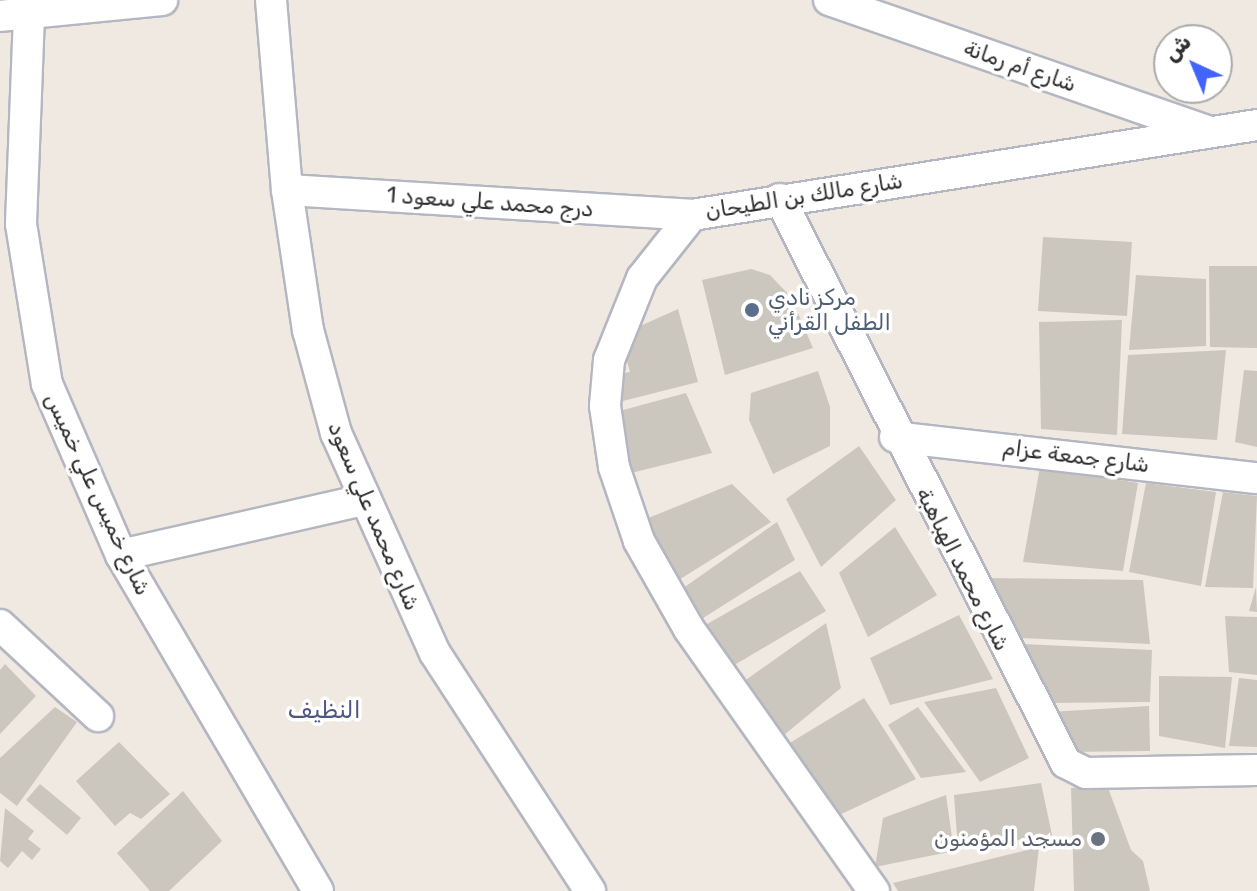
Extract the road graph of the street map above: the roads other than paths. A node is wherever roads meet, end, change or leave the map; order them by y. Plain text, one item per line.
1 (162, 0) edge
2 (271, 0) edge
3 (829, 0) edge
4 (14, 15) edge
5 (1257, 125) edge
6 (1212, 132) junction
7 (1257, 142) edge
8 (287, 190) junction
9 (780, 199) junction
10 (692, 215) junction
11 (895, 437) junction
12 (1257, 478) edge
13 (364, 500) junction
14 (121, 555) junction
15 (0, 625) edge
16 (98, 716) dead end
17 (1257, 770) edge
18 (315, 888) edge
19 (590, 891) edge
20 (874, 891) edge

1 - 4 street
2 - 8 street, شارع محمد علي سعود
3 - 6 street, شارع أم رمانة
4 - 14 street, شارع خميس علي خميس
5 - 6 street, شارع مالك بن الطيحان
6 - 7 street
6 - 9 street, شارع مالك بن الطيحان
8 - 10 street, درج محمد علي سعود 1
8 - 13 street, شارع محمد علي سعود
9 - 10 street, شارع مالك بن الطيحان
9 - 11 street, شارع محمد الهباهبة
10 - 20 street, شارع مالك بن الطيحان
11 - 12 street, شارع جمعة عزام
11 - 17 street, شارع محمد الهباهبة
13 - 14 street
13 - 19 street, شارع محمد علي سعود
14 - 18 street, شارع خميس علي خميس
15 - 16 street

